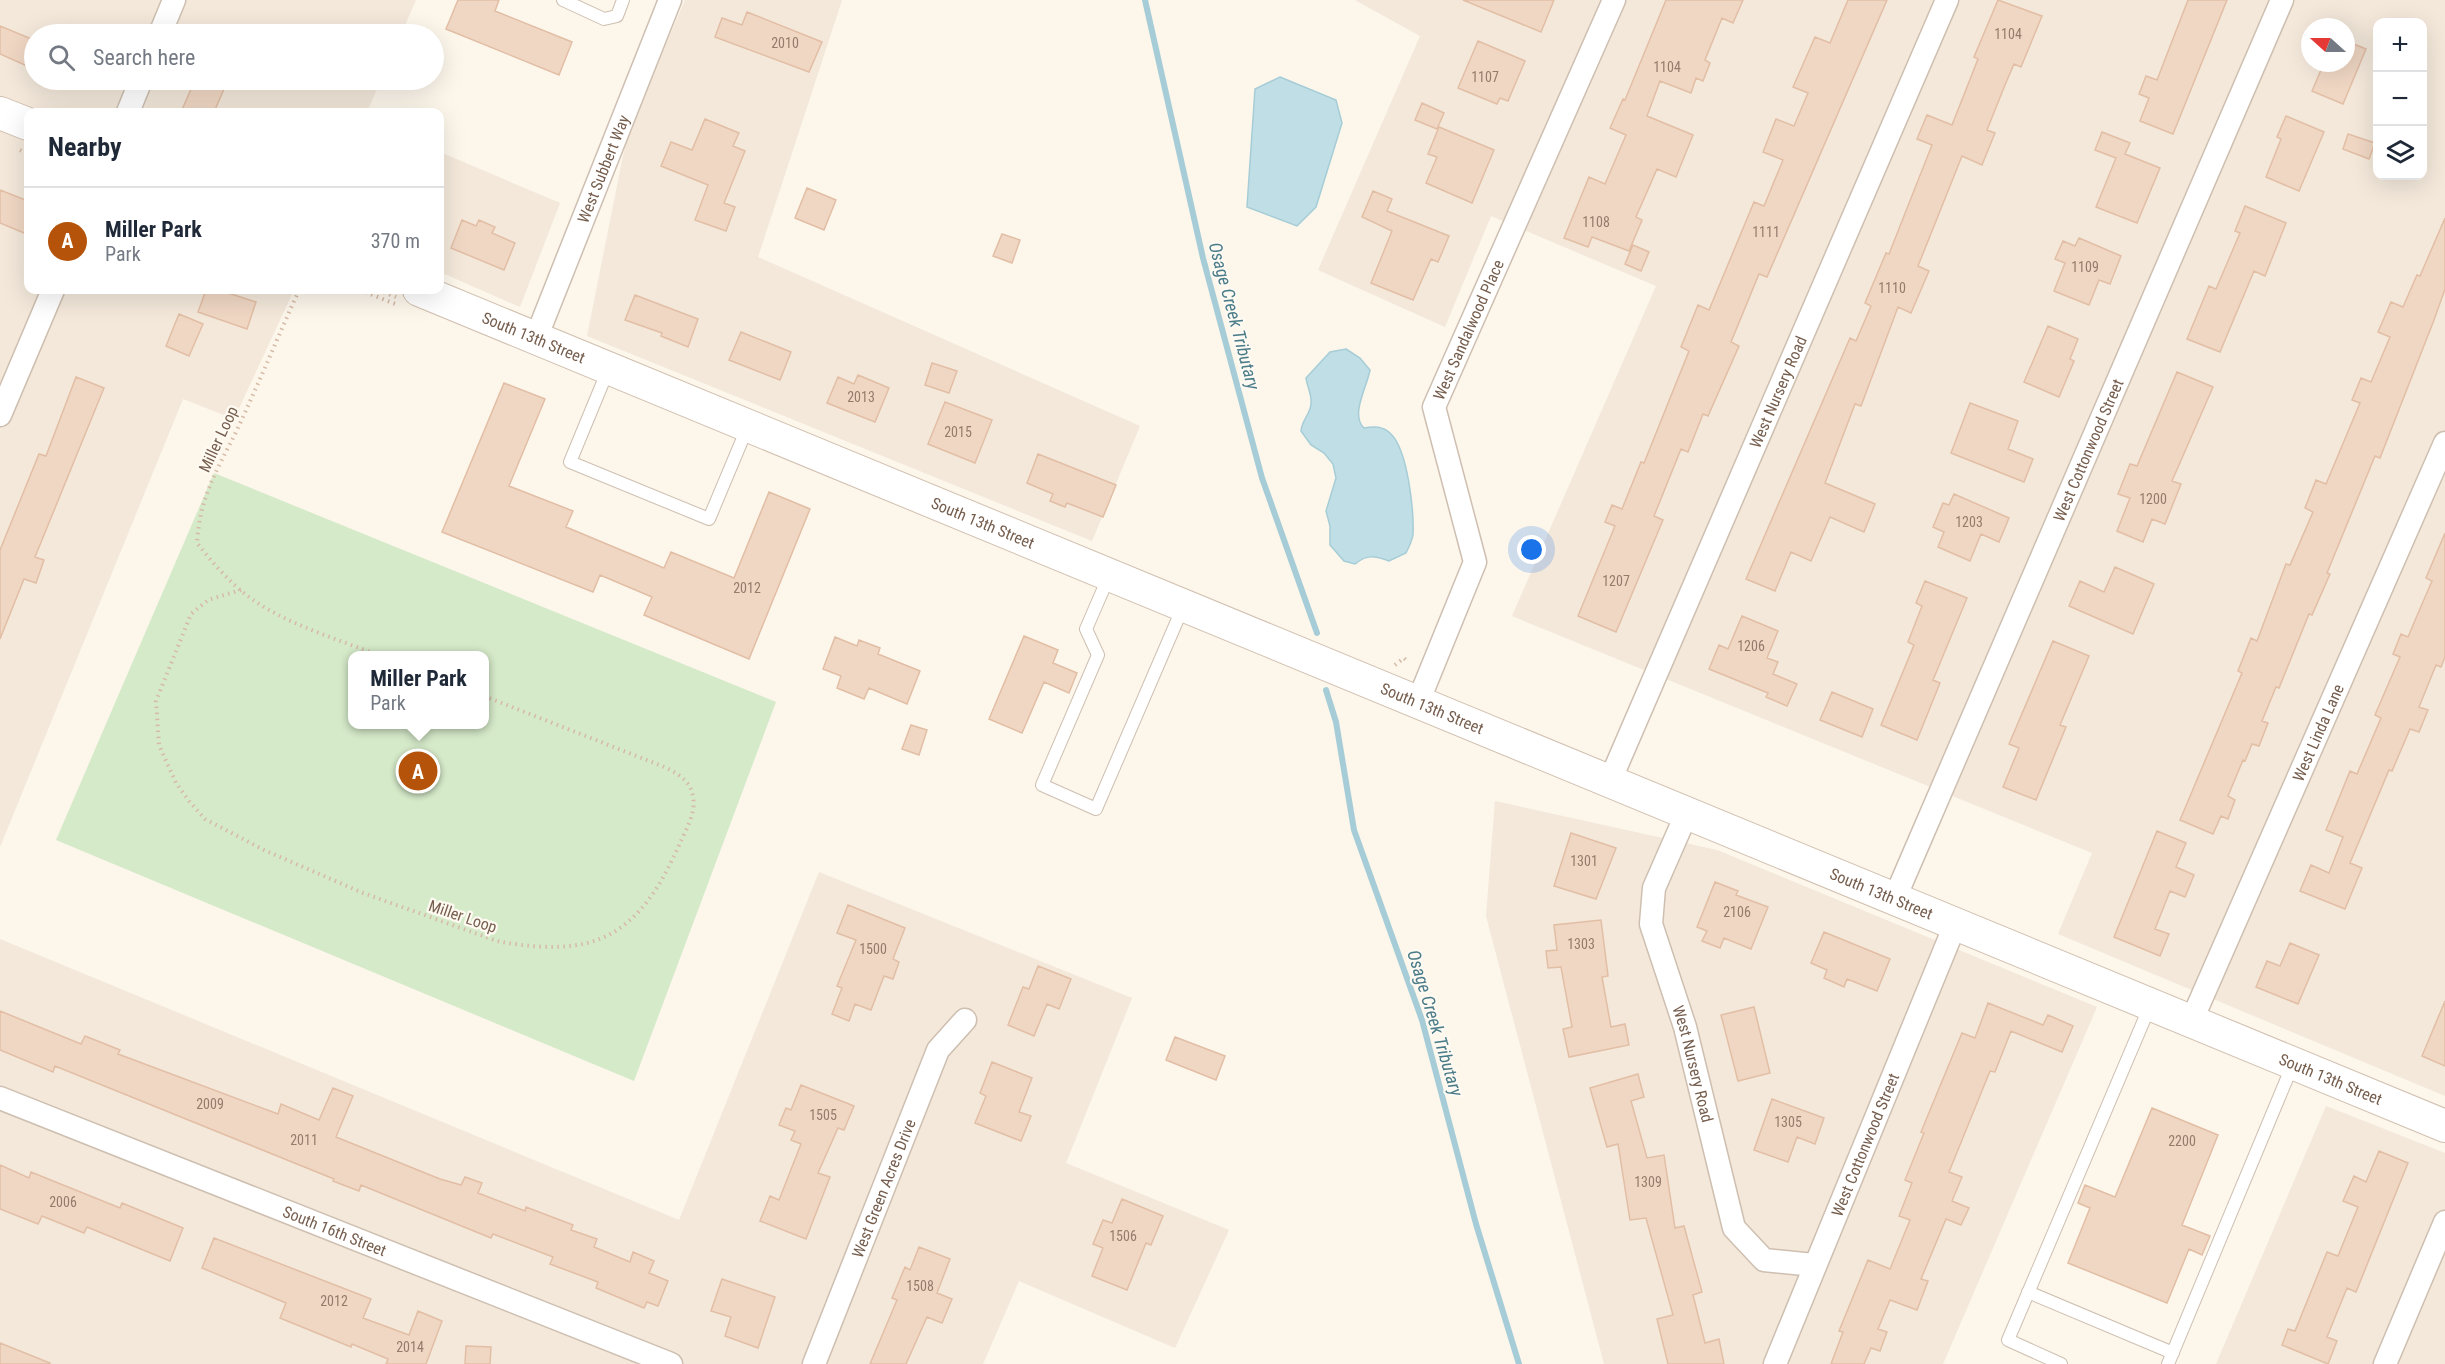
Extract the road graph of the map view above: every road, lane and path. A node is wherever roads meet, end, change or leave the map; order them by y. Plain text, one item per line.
1 (174, 0) edge
2 (563, 0) edge
3 (623, 0) edge
4 (670, 0) edge
5 (1614, 0) edge
6 (1947, 0) edge
7 (2282, 0) edge
8 (164, 24) edge
9 (137, 90) edge
10 (130, 108) edge
11 (0, 113) edge
12 (24, 122) edge
13 (51, 294) edge
14 (297, 294) edge
15 (429, 294) edge
16 (536, 338) junction
17 (609, 368) junction
18 (0, 415) edge
19 (748, 426) junction
20 (2445, 443) edge
21 (1109, 576) junction
22 (241, 590) junction
23 (1183, 607) junction
24 (368, 651) edge
25 (489, 698) edge
26 (1418, 702) junction
27 (1609, 783) junction
28 (1686, 815) junction
29 (1894, 900) junction
30 (1954, 925) junction
31 (2151, 1005) junction
32 (964, 1020) dead end
33 (2191, 1022) junction
34 (2293, 1064) junction
35 (0, 1098) edge
36 (2445, 1126) edge
37 (2445, 1222) edge
38 (1814, 1265) junction
39 (2028, 1292) junction
40 (2170, 1358) edge
41 (671, 1364) edge
42 (814, 1364) edge
43 (1775, 1364) edge
44 (2061, 1364) edge
45 (2385, 1364) edge

1 - 8 street
2 - 3 lane
4 - 16 street, West Subbert Way
5 - 26 street, West Sandalwood Place
6 - 27 street, West Nursery Road
7 - 29 street, West Cottonwood Street
9 - 10 street
11 - 12 street
13 - 18 street
14 - 22 path, Miller Loop
15 - 16 street, South 13th Street
16 - 17 street, South 13th Street
17 - 19 street, South 13th Street
17 - 19 lane
19 - 21 street, South 13th Street
20 - 33 street, West Linda Lane
21 - 23 street, South 13th Street
21 - 23 lane
22 - 24 path, Miller Loop
22 - 25 path, Miller Loop
23 - 26 street, South 13th Street
26 - 27 street, South 13th Street
27 - 28 street, South 13th Street
28 - 29 street, South 13th Street
28 - 38 street, West Nursery Road
29 - 30 street, South 13th Street
30 - 31 street, South 13th Street
30 - 38 street, West Cottonwood Street
31 - 33 street, South 13th Street
31 - 39 lane
32 - 42 street, West Green Acres Drive
33 - 34 street, South 13th Street
34 - 36 street, South 13th Street
34 - 40 lane
35 - 41 street, South 16th Street
37 - 45 street
38 - 43 street, West Cottonwood Street
39 - 40 lane
39 - 44 lane

